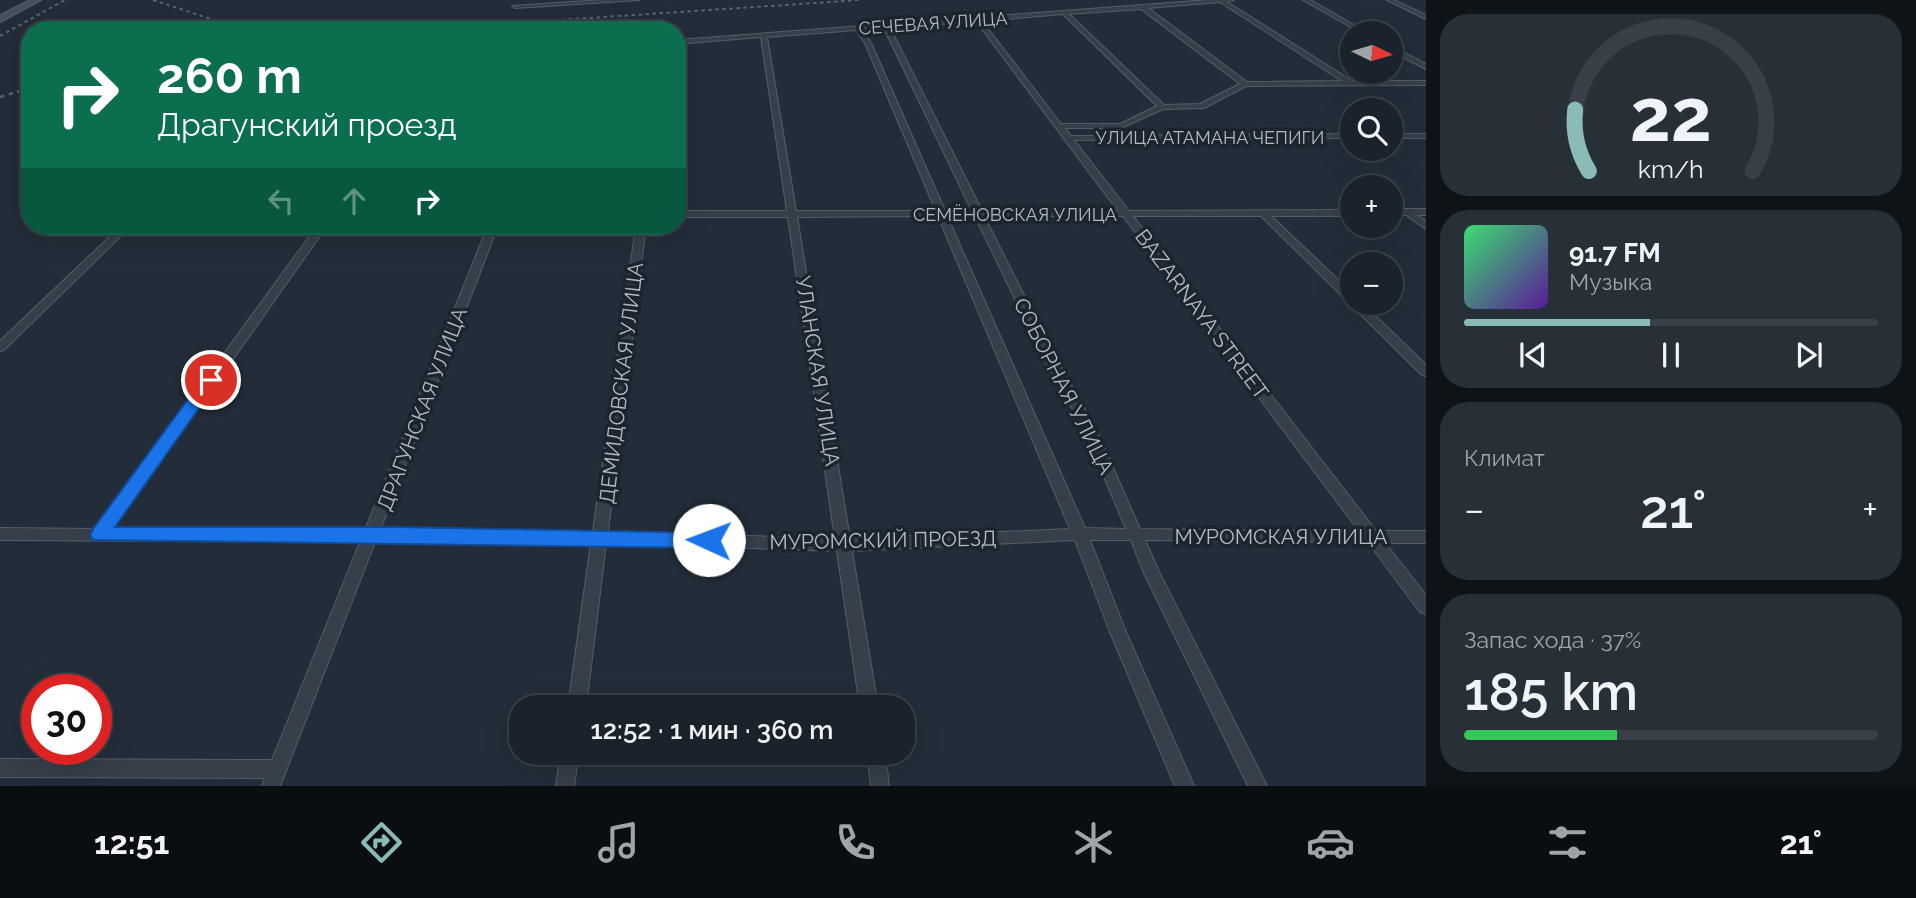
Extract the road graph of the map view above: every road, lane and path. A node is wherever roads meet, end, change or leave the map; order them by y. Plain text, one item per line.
1 (25, 0) edge
2 (37, 0) edge
3 (636, 0) edge
4 (1231, 0) edge
5 (1306, 0) edge
6 (1390, 0) edge
7 (1222, 1) edge
8 (515, 6) edge
9 (1143, 7) junction
10 (0, 13) edge
11 (1065, 13) junction
12 (1426, 17) edge
13 (0, 19) edge
14 (978, 20) junction
15 (1344, 21) edge
16 (886, 26) junction
17 (858, 28) junction
18 (765, 36) junction
19 (686, 41) edge
20 (1404, 55) edge
21 (1426, 67) edge
22 (1340, 76) edge
23 (1340, 83) edge
24 (1404, 83) edge
25 (1426, 83) edge
26 (1245, 84) junction
27 (1162, 107) junction
28 (1059, 126) junction
29 (1340, 136) edge
30 (1403, 136) edge
31 (1426, 136) edge
32 (1068, 138) junction
33 (1403, 212) edge
34 (1408, 212) junction
35 (1426, 212) edge
36 (942, 213) junction
37 (1263, 213) junction
38 (1340, 213) edge
39 (686, 214) edge
40 (793, 214) junction
41 (977, 214) junction
42 (1126, 215) junction
43 (1426, 226) edge
44 (117, 235) edge
45 (316, 235) edge
46 (489, 235) edge
47 (640, 235) edge
48 (1340, 287) edge
49 (1368, 315) edge
50 (0, 347) edge
51 (1426, 372) edge
52 (0, 534) edge
53 (373, 534) junction
54 (1080, 534) junction
55 (100, 535) junction
56 (1136, 535) junction
57 (601, 537) junction
58 (1373, 537) junction
59 (1426, 537) edge
60 (845, 545) junction
61 (1426, 607) edge
62 (579, 695) edge
63 (867, 695) edge
64 (568, 765) edge
65 (878, 765) edge
66 (0, 768) edge
67 (274, 778) edge
68 (565, 786) edge
69 (880, 786) edge
70 (1185, 786) edge
71 (1258, 786) edge

1 - 10 main road
2 - 13 main road
3 - 8 street
4 - 7 street, СЕЧЕВАЯ УЛИЦА
5 - 15 street
6 - 12 street
7 - 9 street, СЕЧЕВАЯ УЛИЦА
7 - 22 street
9 - 11 street, СЕЧЕВАЯ УЛИЦА
9 - 26 street
11 - 14 street, СЕЧЕВАЯ УЛИЦА
11 - 27 street
14 - 16 street, СЕЧЕВАЯ УЛИЦА
14 - 28 street, BAZARNAYA STREET
16 - 17 street, СЕЧЕВАЯ УЛИЦА
16 - 41 street, СОБОРНАЯ УЛИЦА
17 - 18 street, СЕЧЕВАЯ УЛИЦА
17 - 36 street
18 - 19 street, СЕЧЕВАЯ УЛИЦА
18 - 40 street, УЛАНСКАЯ УЛИЦА
20 - 21 street
23 - 26 street
24 - 25 street
26 - 27 street
27 - 28 street
28 - 32 street, BAZARNAYA STREET
29 - 32 street, УЛИЦА АТАМАНА ЧЕПИГИ
30 - 31 street
32 - 42 street, BAZARNAYA STREET
33 - 34 street
34 - 35 street
34 - 43 street
36 - 40 street, СЕМЁНОВСКАЯ УЛИЦА
36 - 41 street, СЕМЁНОВСКАЯ УЛИЦА
36 - 54 street
37 - 38 street, СЕМЁНОВСКАЯ УЛИЦА
37 - 42 street, СЕМЁНОВСКАЯ УЛИЦА
37 - 48 street
39 - 40 street, СЕМЁНОВСКАЯ УЛИЦА
40 - 60 street, УЛАНСКАЯ УЛИЦА
41 - 42 street, СЕМЁНОВСКАЯ УЛИЦА
41 - 56 street, СОБОРНАЯ УЛИЦА
42 - 58 street, BAZARNAYA STREET
44 - 50 street
45 - 55 street
46 - 53 street, ДРАГУНСКАЯ УЛИЦА
47 - 57 street, ДЕМИДОВСКАЯ УЛИЦА
49 - 51 street
52 - 55 street, МУРОМСКИЙ ПРОЕЗД
53 - 55 street, МУРОМСКИЙ ПРОЕЗД
53 - 57 street, МУРОМСКИЙ ПРОЕЗД
53 - 67 street, ДРАГУНСКАЯ УЛИЦА
54 - 56 street, МУРОМСКИЙ ПРОЕЗД
54 - 60 street, МУРОМСКИЙ ПРОЕЗД
54 - 70 street
56 - 58 street, МУРОМСКАЯ УЛИЦА
56 - 71 street, СОБОРНАЯ УЛИЦА
57 - 60 street, МУРОМСКИЙ ПРОЕЗД
57 - 62 street, ДЕМИДОВСКАЯ УЛИЦА
58 - 59 street, МУРОМСКАЯ УЛИЦА
58 - 61 street, BAZARNAYA STREET
60 - 63 street, УЛАНСКАЯ УЛИЦА
64 - 68 street
65 - 69 street
66 - 67 street

